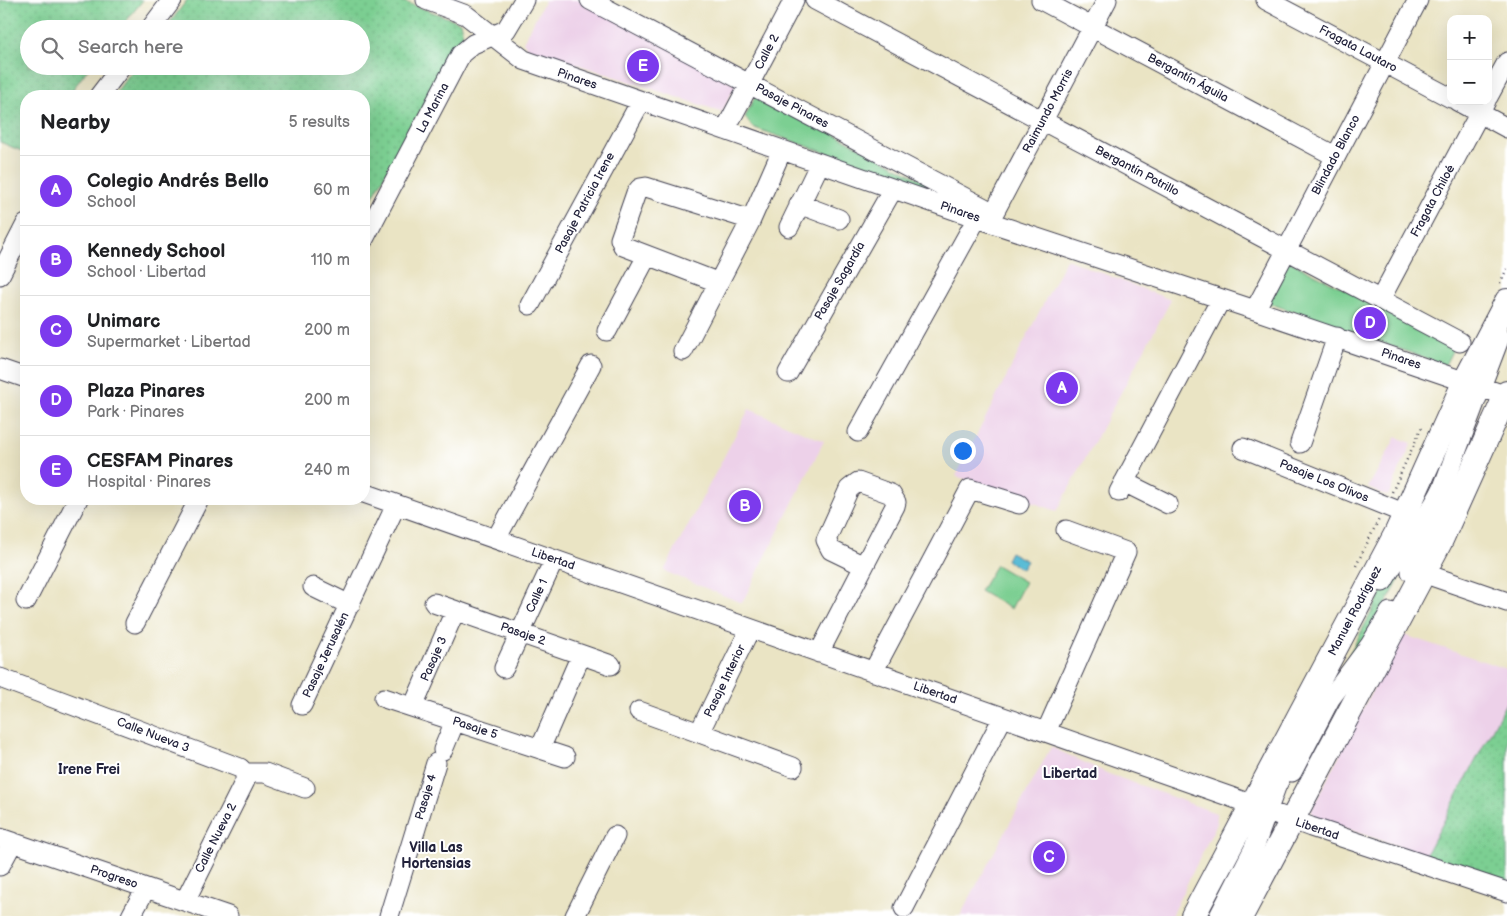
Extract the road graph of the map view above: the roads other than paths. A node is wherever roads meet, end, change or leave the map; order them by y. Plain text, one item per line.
1 (172, 0) edge
2 (426, 0) edge
3 (524, 0) edge
4 (590, 0) edge
5 (794, 0) edge
6 (815, 0) edge
7 (1041, 0) edge
8 (1107, 0) edge
9 (1266, 0) edge
10 (1418, 0) edge
11 (157, 20) edge
12 (1093, 27) junction
13 (493, 36) junction
14 (1507, 62) edge
15 (1384, 63) junction
16 (115, 75) edge
17 (750, 84) junction
18 (104, 90) edge
19 (1492, 91) edge
20 (1447, 96) edge
21 (641, 101) junction
22 (1484, 105) edge
23 (1486, 105) edge
24 (1043, 121) junction
25 (1507, 128) edge
26 (725, 130) junction
27 (782, 150) junction
28 (1335, 156) junction
29 (820, 164) junction
30 (892, 189) junction
31 (800, 204) junction
32 (986, 218) junction
33 (839, 219) dead end
34 (750, 220) junction
35 (789, 226) dead end
36 (370, 228) edge
37 (20, 236) edge
38 (1285, 250) junction
39 (647, 256) junction
40 (0, 275) edge
41 (717, 282) junction
42 (1221, 298) junction
43 (1380, 300) junction
44 (1507, 301) edge
45 (530, 305) dead end
46 (1255, 310) junction
47 (1507, 323) edge
48 (607, 331) dead end
49 (1337, 337) junction
50 (1507, 341) edge
51 (1460, 342) dead end
52 (683, 350) dead end
53 (591, 364) dead end
54 (0, 369) edge
55 (788, 373) dead end
56 (20, 376) edge
57 (1492, 390) edge
58 (858, 432) dead end
59 (1300, 443) dead end
60 (1242, 448) dead end
61 (370, 495) edge
62 (396, 504) junction
63 (1019, 504) dead end
64 (1168, 504) dead end
65 (75, 505) edge
66 (196, 505) edge
67 (1406, 514) junction
68 (1066, 530) dead end
69 (496, 539) junction
70 (554, 560) junction
71 (864, 566) dead end
72 (1423, 573) junction
73 (313, 587) dead end
74 (26, 601) dead end
75 (1507, 602) edge
76 (434, 604) dead end
77 (350, 605) junction
78 (455, 611) junction
79 (135, 624) dead end
80 (750, 628) junction
81 (520, 633) junction
82 (819, 653) junction
83 (581, 655) junction
84 (611, 665) dead end
85 (504, 668) dead end
86 (873, 672) junction
87 (0, 678) edge
88 (384, 698) dead end
89 (302, 705) dead end
90 (413, 708) junction
91 (639, 711) dead end
92 (1003, 717) junction
93 (455, 721) junction
94 (1046, 732) junction
95 (699, 733) junction
96 (540, 749) junction
97 (565, 757) dead end
98 (793, 767) dead end
99 (245, 773) junction
100 (305, 788) dead end
101 (1272, 813) junction
102 (615, 836) dead end
103 (6, 840) edge
104 (0, 866) edge
105 (146, 888) junction
106 (1507, 892) edge
107 (184, 901) junction
108 (904, 908) dead end
109 (131, 916) edge
110 (228, 916) edge
111 (389, 916) edge
112 (575, 916) edge
113 (1193, 916) edge
114 (1219, 916) edge
115 (1228, 916) edge
116 (1242, 916) edge

1 - 11 street
2 - 13 street, Pinares
3 - 13 street, La Marina
4 - 17 street, Pasaje Pinares
5 - 17 street, Calle 2
6 - 24 street, Bergantín Potrillo
7 - 12 street, Bergantín Águila
8 - 12 street, Raimundo Morris
9 - 15 street, Fragata Lautaro
10 - 15 street, Blindado Blanco
12 - 24 street, Raimundo Morris
12 - 28 street, Bergantín Águila
13 - 21 street, Pinares
13 - 36 street, La Marina
14 - 19 street, Fragata Chiloé
15 - 20 street, Fragata Lautaro
15 - 28 street, Blindado Blanco
16 - 18 street
17 - 26 street, Calle 2
17 - 32 street, Pasaje Pinares
21 - 26 street, Pinares
21 - 45 street, Pasaje Patricia Irene
22 - 43 street, Fragata Chiloé
23 - 25 street
24 - 32 street, Raimundo Morris
24 - 38 street, Bergantín Potrillo
26 - 27 street, Pinares
27 - 29 street, Pinares
27 - 34 street
28 - 38 street, Blindado Blanco
29 - 30 street, Pinares
29 - 31 street
30 - 32 street, Pinares
30 - 55 street, Pasaje Sagardía
31 - 33 street
31 - 35 street
32 - 42 street, Pinares
32 - 58 street, Raimundo Morris
34 - 39 street
34 - 41 street
37 - 40 street
38 - 43 street, Bergantín Potrillo
38 - 46 street, Blindado Blanco
39 - 41 street
39 - 48 street
41 - 52 street
42 - 46 street, Pinares
42 - 64 street
43 - 51 street, Bergantín Potrillo
44 - 57 main road, Manuel Rodríguez
46 - 49 street, Pinares
47 - 57 street
49 - 57 street, Pinares
49 - 59 street
50 - 57 street
53 - 69 street
54 - 56 street
57 - 67 main road, Manuel Rodríguez
57 - 72 main road, Manuel Rodríguez
57 - 101 street
60 - 67 street, Pasaje Los Olivos
61 - 62 street, Libertad
62 - 69 street, Libertad
62 - 77 street, Pasaje Jerusalén
63 - 86 street
65 - 74 street
66 - 79 street
67 - 101 main road, Manuel Rodríguez
68 - 94 street
69 - 70 street, Libertad
70 - 80 street, Libertad
70 - 81 street, Calle 1
71 - 82 street
72 - 75 street
72 - 101 main road, Manuel Rodríguez
73 - 77 street, Pasaje Jerusalén
76 - 78 street, Pasaje 2
77 - 89 street, Pasaje Jerusalén
78 - 81 street, Pasaje 2
78 - 90 street, Pasaje 3
80 - 82 street, Libertad
80 - 95 street, Pasaje Interior
81 - 83 street, Pasaje 2
81 - 85 street, Calle 1
82 - 86 street, Libertad
83 - 84 street, Pasaje 2
83 - 96 street
86 - 92 street, Libertad
87 - 99 street, Calle Nueva 3
88 - 90 street, Pasaje 5
90 - 93 street, Pasaje 5
91 - 95 street
92 - 94 street, Libertad
92 - 108 street
93 - 96 street, Pasaje 5
93 - 111 street, Pasaje 4
94 - 101 street, Libertad
95 - 98 street
96 - 97 street, Pasaje 5
99 - 100 street, Calle Nueva 3
99 - 107 street, Calle Nueva 2
101 - 106 street, Libertad
101 - 113 main road, Manuel Rodríguez
101 - 114 street
101 - 115 street
101 - 116 main road, Manuel Rodríguez
102 - 112 street
103 - 104 street
103 - 105 street, Progreso
105 - 107 street, Progreso
105 - 109 street
107 - 110 street, Progreso

